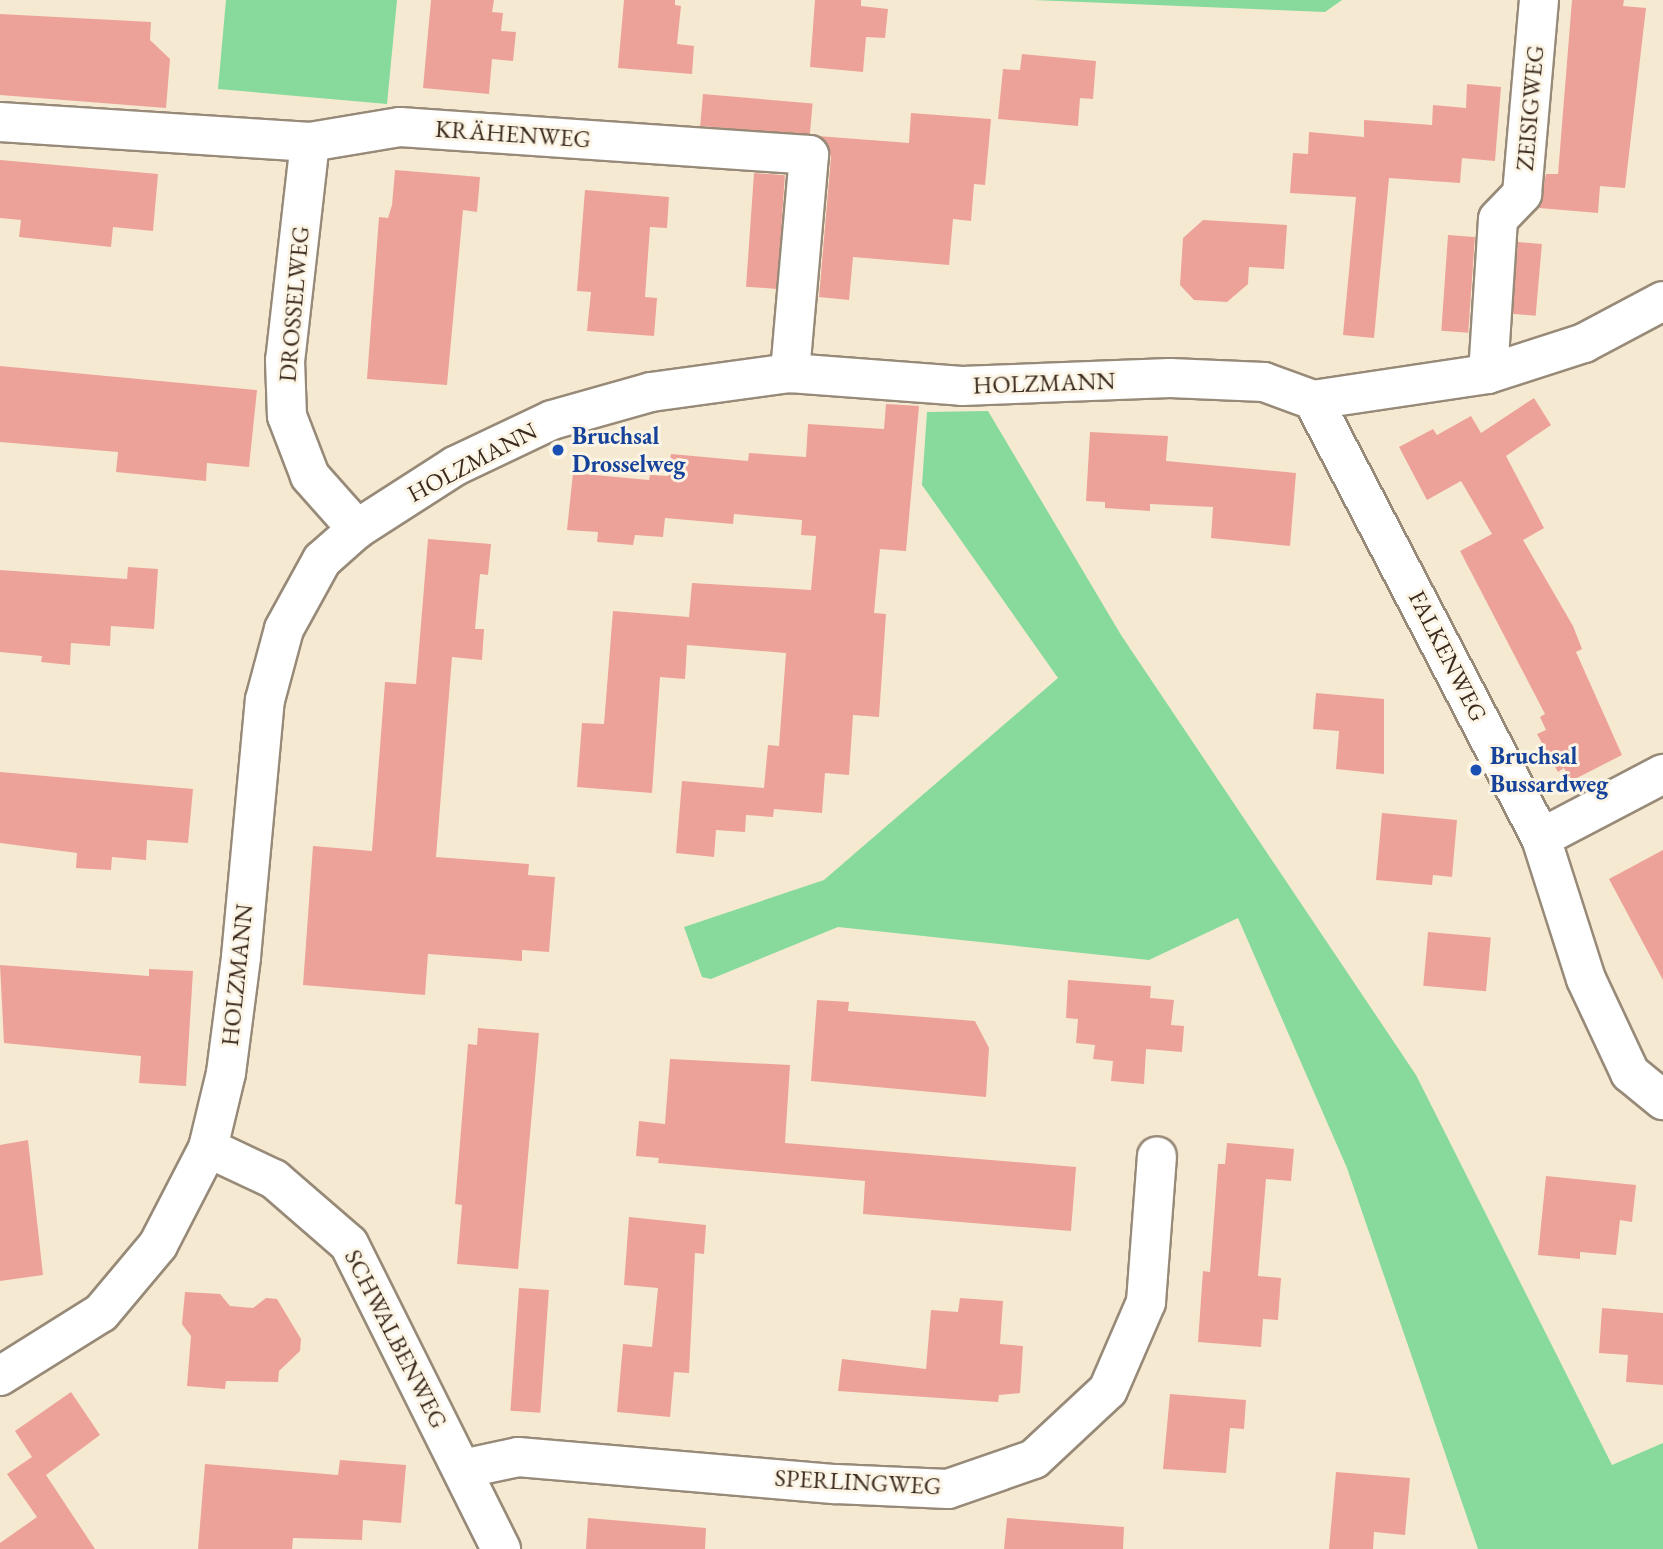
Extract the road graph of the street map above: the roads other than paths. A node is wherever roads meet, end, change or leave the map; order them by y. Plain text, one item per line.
1 (1539, 0) edge
2 (0, 122) edge
3 (310, 142) junction
4 (1663, 301) edge
5 (789, 373) junction
6 (1488, 374) junction
7 (1313, 400) junction
8 (357, 528) junction
9 (1663, 774) edge
10 (1541, 838) junction
11 (1663, 1100) edge
12 (208, 1148) junction
13 (1157, 1156) dead end
14 (0, 1376) edge
15 (461, 1469) junction
16 (502, 1549) edge

1 - 6 street, ZEISIGWEG
2 - 3 street, KRÄHENWEG
3 - 5 street, KRÄHENWEG
3 - 8 street, DROSSELWEG
4 - 6 street, HOLZMANN
5 - 7 street, HOLZMANN
5 - 8 street, HOLZMANN
6 - 7 street, HOLZMANN
7 - 10 street, FALKENWEG
8 - 12 street, HOLZMANN
9 - 10 street
10 - 11 street, FALKENWEG
12 - 14 street, HOLZMANN
12 - 15 street, SCHWALBENWEG
13 - 15 street, SPERLINGWEG
15 - 16 street, SCHWALBENWEG

